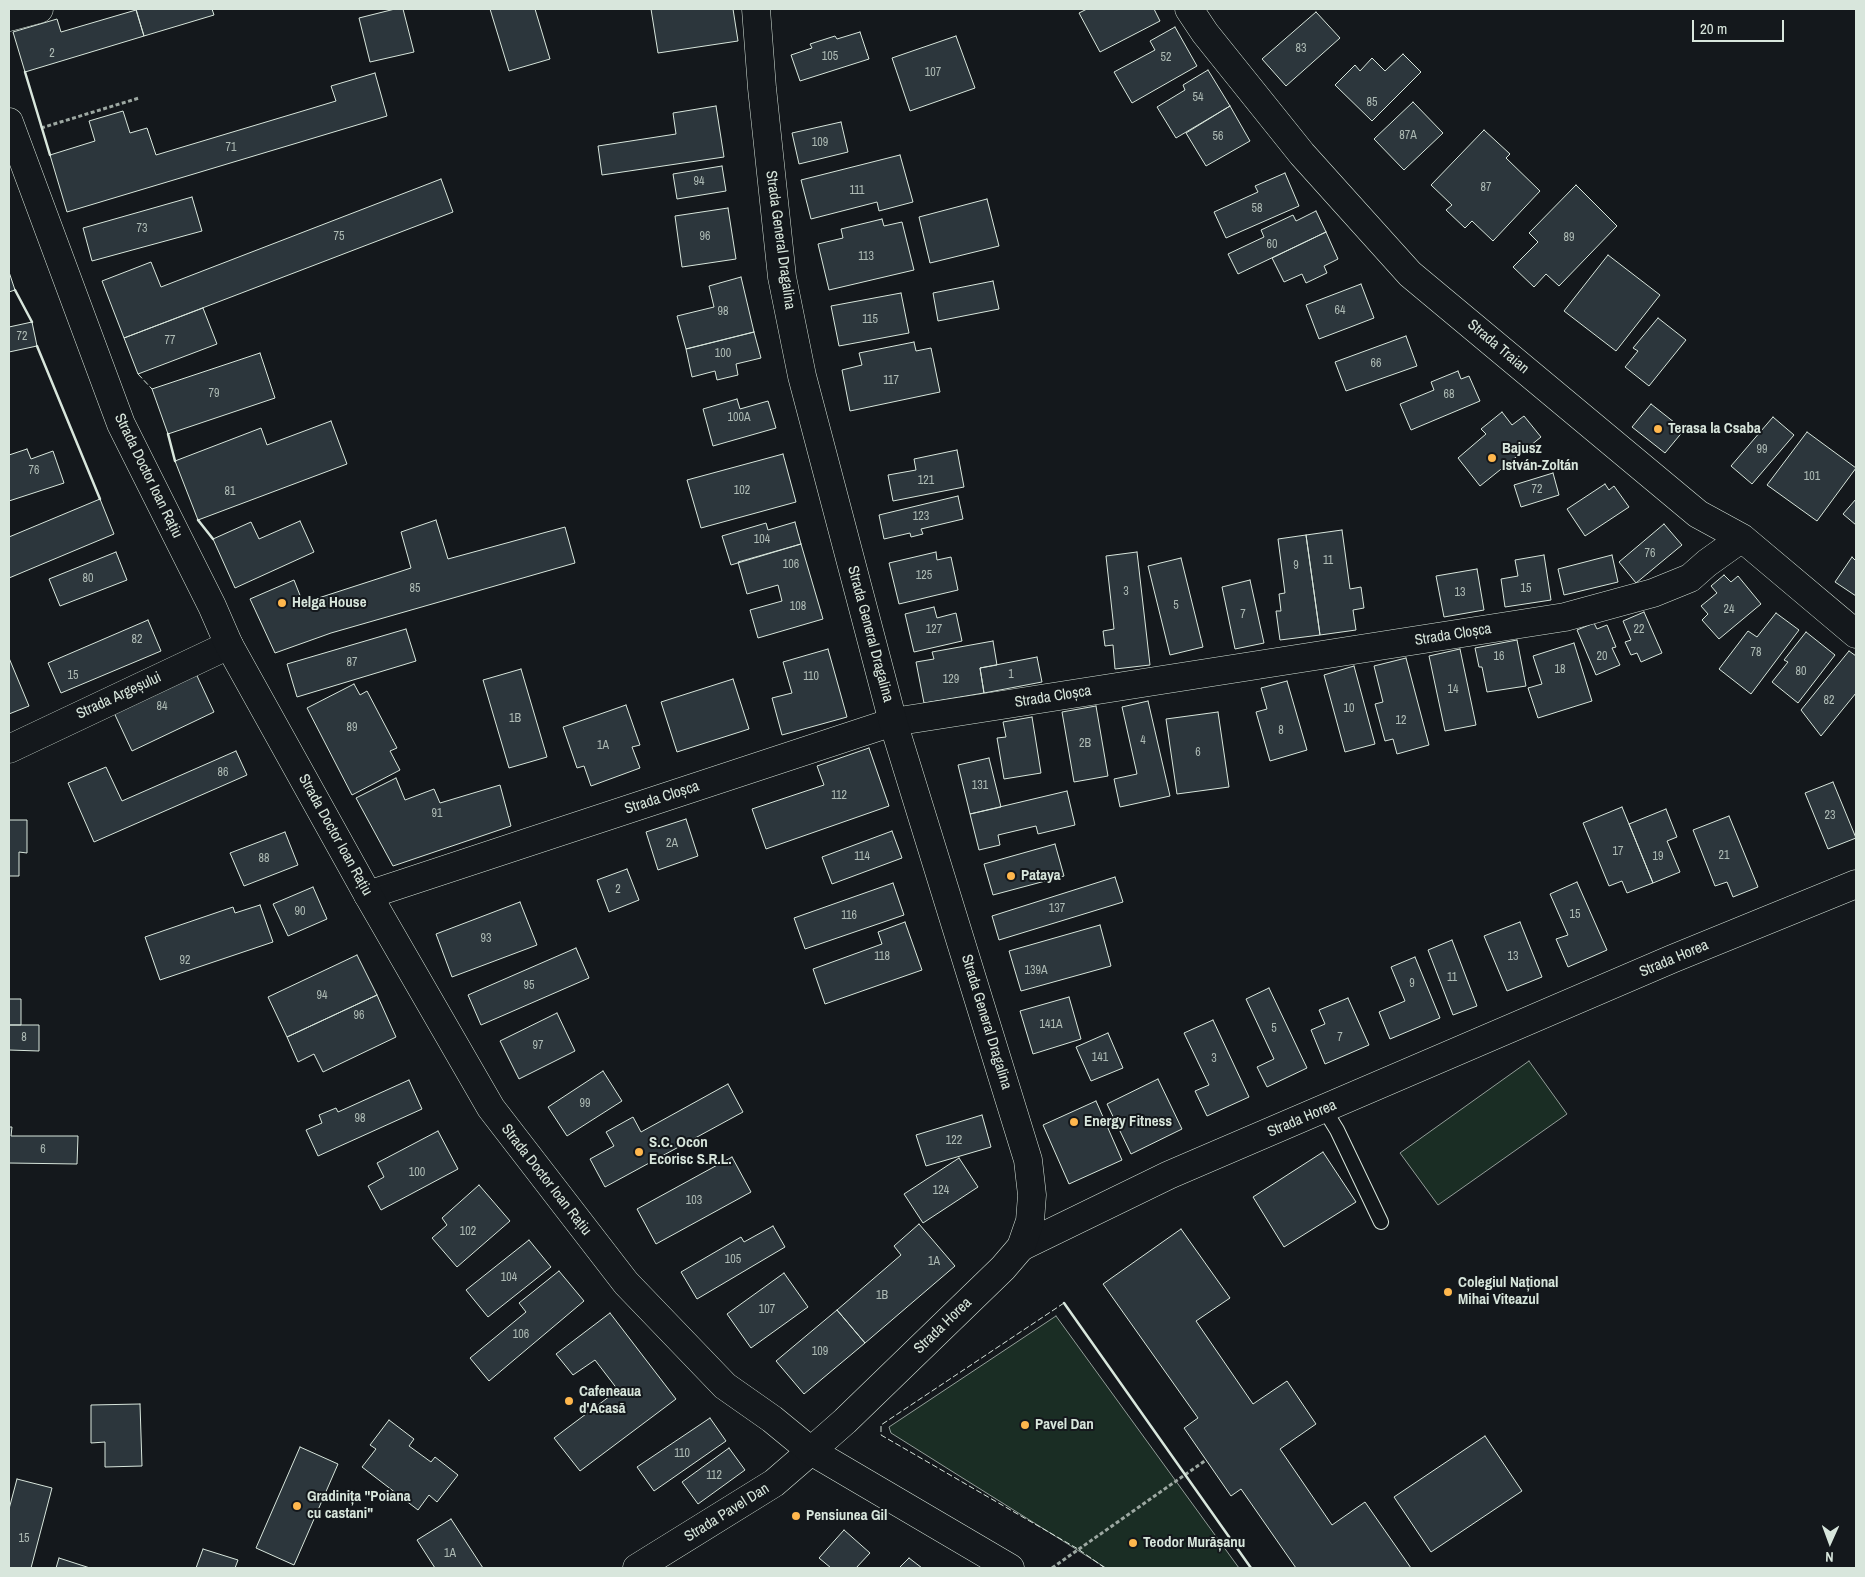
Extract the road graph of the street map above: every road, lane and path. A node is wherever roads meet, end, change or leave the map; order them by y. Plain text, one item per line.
1 (39, 9) edge
2 (756, 9) edge
3 (1189, 9) edge
4 (9, 18) edge
5 (139, 98) dead end
6 (12, 129) edge
7 (1742, 538) junction
8 (1856, 634) edge
9 (229, 645) junction
10 (893, 722) junction
11 (9, 749) edge
12 (1856, 884) edge
13 (368, 895) junction
14 (1324, 1109) junction
15 (1382, 1222) dead end
16 (1021, 1247) junction
17 (811, 1451) junction
18 (1206, 1460) dead end
19 (637, 1568) edge
20 (1010, 1568) edge
21 (1052, 1568) edge

1 - 4 street
2 - 10 street, Strada General Dragalina
3 - 7 street, Strada Traian
5 - 6 path
6 - 9 street, Strada Doctor Ioan Rațiu
7 - 8 street, Strada Traian
7 - 10 street, Strada Cloșca
9 - 11 street, Strada Argeșului
9 - 13 street, Strada Doctor Ioan Rațiu
10 - 13 street, Strada Cloșca
10 - 16 street, Strada General Dragalina
12 - 14 street, Strada Horea
13 - 17 street, Strada Doctor Ioan Rațiu
14 - 15 lane
14 - 16 street, Strada Horea
16 - 17 street, Strada Horea
17 - 19 street, Strada Pavel Dan
17 - 20 street, Strada Doctor Ioan Rațiu
18 - 21 path

